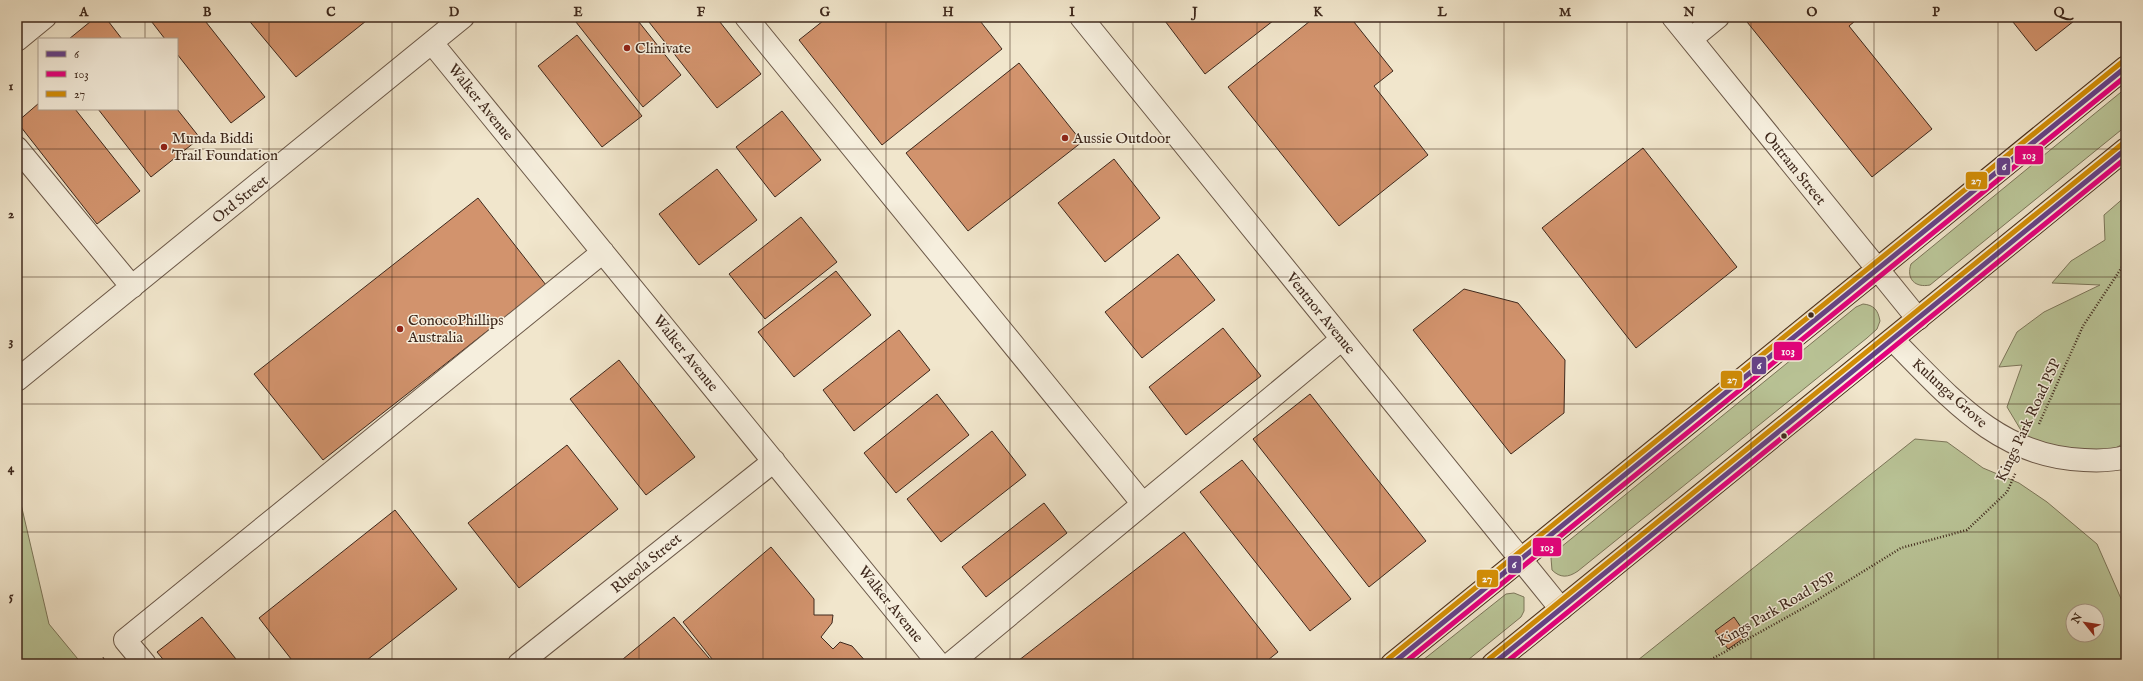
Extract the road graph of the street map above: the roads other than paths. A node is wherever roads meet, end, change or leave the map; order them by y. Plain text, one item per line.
1 (45, 17) edge
2 (464, 17) edge
3 (746, 17) edge
4 (1081, 17) edge
5 (1673, 17) edge
6 (1718, 17) edge
7 (1691, 39) junction
8 (17, 40) edge
9 (432, 43) junction
10 (2126, 67) edge
11 (17, 148) edge
12 (2126, 149) edge
13 (603, 252) junction
14 (1877, 269) junction
15 (132, 287) junction
16 (1918, 319) junction
17 (1342, 339) junction
18 (1893, 340) junction
19 (17, 380) edge
20 (2126, 457) edge
21 (774, 461) junction
22 (1144, 504) junction
23 (1521, 560) junction
24 (1561, 609) junction
25 (145, 664) edge
26 (519, 664) edge
27 (939, 664) edge
28 (950, 664) edge
29 (1392, 664) edge
30 (1492, 664) edge

1 - 8 street
2 - 9 street, Ord Street
3 - 22 street
4 - 17 street, Ventnor Avenue
5 - 7 street, Outram Street
6 - 7 street
7 - 14 street, Outram Street
9 - 13 street, Walker Avenue
9 - 15 street, Ord Street
10 - 14 main road
11 - 15 street
12 - 16 main road
13 - 21 street, Walker Avenue
13 - 25 street
14 - 16 street, Outram Street
14 - 23 main road
15 - 19 street, Ord Street
16 - 18 main road
17 - 22 street
17 - 23 street, Ventnor Avenue
18 - 20 street, Kulunga Grove
18 - 24 main road
21 - 26 street, Rheola Street
21 - 27 street, Walker Avenue
22 - 28 street
23 - 24 street, Ventnor Avenue
23 - 29 main road
24 - 30 main road

